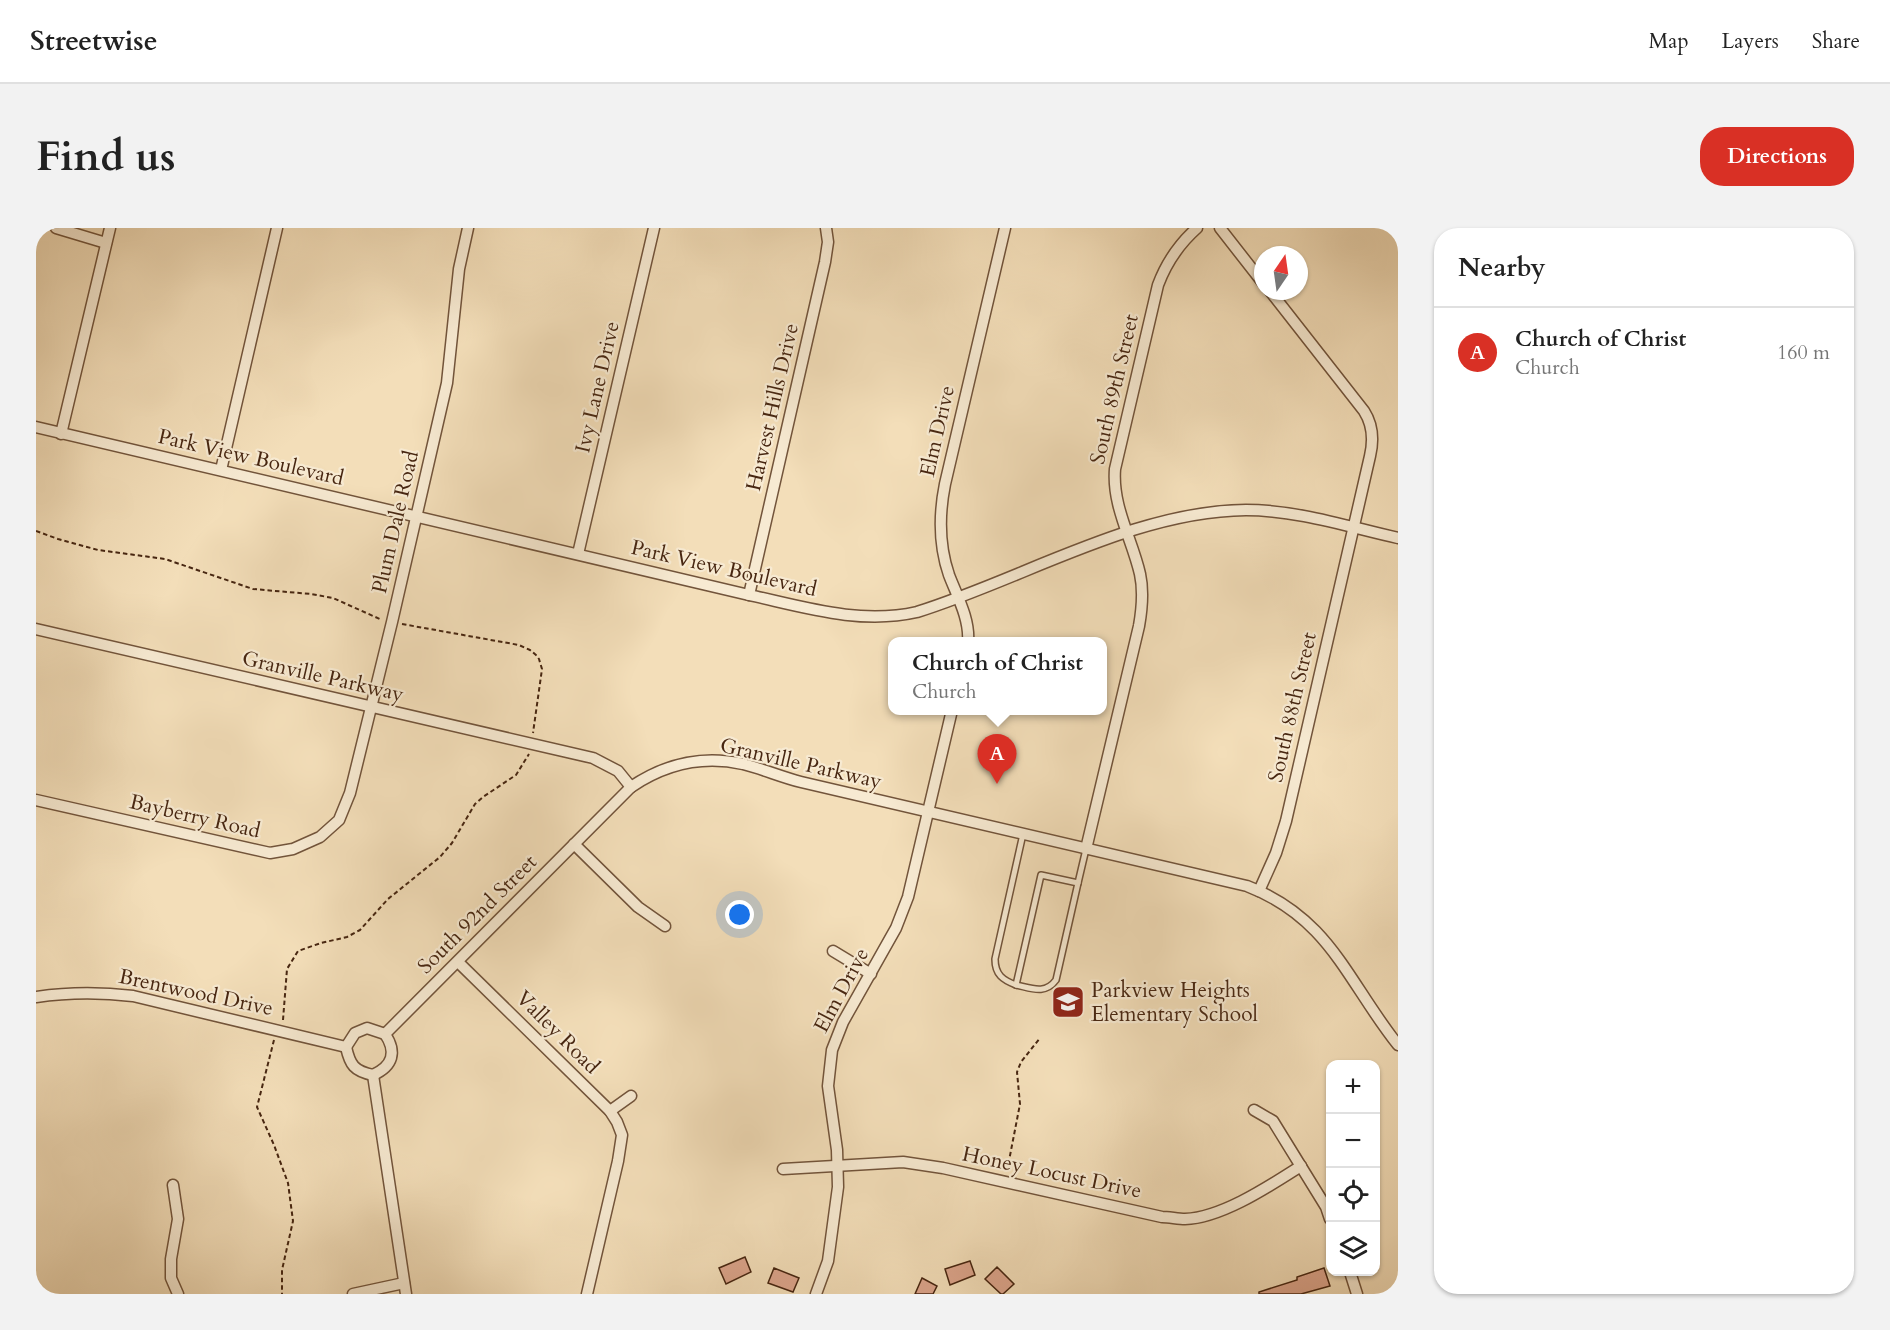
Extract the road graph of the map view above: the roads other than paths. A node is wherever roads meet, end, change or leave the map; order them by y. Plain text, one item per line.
1 (56, 228) edge
2 (110, 228) edge
3 (278, 228) edge
4 (468, 228) edge
5 (654, 228) edge
6 (826, 228) edge
7 (1005, 228) edge
8 (1197, 228) edge
9 (1220, 228) edge
10 (106, 243) junction
11 (1254, 271) edge
12 (1277, 300) edge
13 (36, 427) edge
14 (61, 434) junction
15 (221, 470) junction
16 (416, 516) junction
17 (1354, 528) junction
18 (1126, 532) junction
19 (1398, 538) edge
20 (578, 555) junction
21 (749, 595) junction
22 (958, 597) junction
23 (36, 629) edge
24 (968, 637) edge
25 (371, 707) junction
26 (951, 715) edge
27 (631, 787) junction
28 (36, 800) edge
29 (928, 812) junction
30 (339, 820) joint
31 (1023, 834) junction
32 (574, 844) junction
33 (1086, 849) junction
34 (1078, 883) junction
35 (1259, 891) junction
36 (665, 926) dead end
37 (833, 951) dead end
38 (458, 962) junction
39 (871, 974) junction
40 (1016, 985) junction
41 (36, 997) edge
42 (385, 1034) junction
43 (1398, 1045) edge
44 (346, 1047) junction
45 (373, 1075) junction
46 (631, 1096) dead end
47 (1254, 1110) dead end
48 (610, 1111) junction
49 (837, 1165) junction
50 (1301, 1166) junction
51 (783, 1169) dead end
52 (173, 1185) dead end
53 (1326, 1207) edge
54 (1351, 1276) edge
55 (405, 1289) edge
56 (178, 1294) edge
57 (353, 1294) edge
58 (587, 1294) edge
59 (816, 1294) edge
60 (1357, 1294) edge

1 - 10 street
2 - 10 street
3 - 15 street
4 - 16 street, Plum Dale Road
5 - 20 street, Ivy Lane Drive
6 - 21 street, Harvest Hills Drive
7 - 22 street, Elm Drive
8 - 18 street, South 89th Street
9 - 11 street
10 - 14 street
12 - 17 street, South 88th Street
13 - 14 street, Park View Boulevard
14 - 15 street, Park View Boulevard
15 - 16 street, Park View Boulevard
16 - 20 street, Park View Boulevard
16 - 25 street, Plum Dale Road
17 - 18 street, Park View Boulevard
17 - 19 street, Park View Boulevard
17 - 35 street, South 88th Street
18 - 22 street, Park View Boulevard
18 - 33 street, South 89th Street
20 - 21 street, Park View Boulevard
21 - 22 street, Park View Boulevard
22 - 24 street, Elm Drive
23 - 25 street, Granville Parkway
25 - 27 street, Granville Parkway
25 - 30 street, Plum Dale Road
26 - 29 street, Elm Drive
27 - 29 street, Granville Parkway
27 - 32 street, South 92nd Street
28 - 30 street, Bayberry Road
29 - 31 street, Granville Parkway
29 - 39 street, Elm Drive
31 - 33 street, Granville Parkway
31 - 40 lane
32 - 36 street
32 - 38 street, South 92nd Street
33 - 34 lane
33 - 35 street, Granville Parkway
34 - 40 lane
34 - 40 lane
35 - 43 street, Granville Parkway
37 - 39 street
38 - 42 street, South 92nd Street
38 - 48 street, Valley Road
39 - 49 street, Elm Drive
41 - 44 street, Brentwood Drive
42 - 44 street
42 - 45 street
44 - 45 street
45 - 55 street
46 - 48 street
47 - 50 street
48 - 58 street, Valley Road
49 - 50 street, Honey Locust Drive
49 - 51 street, Honey Locust Drive
49 - 59 street, Elm Drive
50 - 53 street
52 - 56 street
54 - 60 street
55 - 57 street

